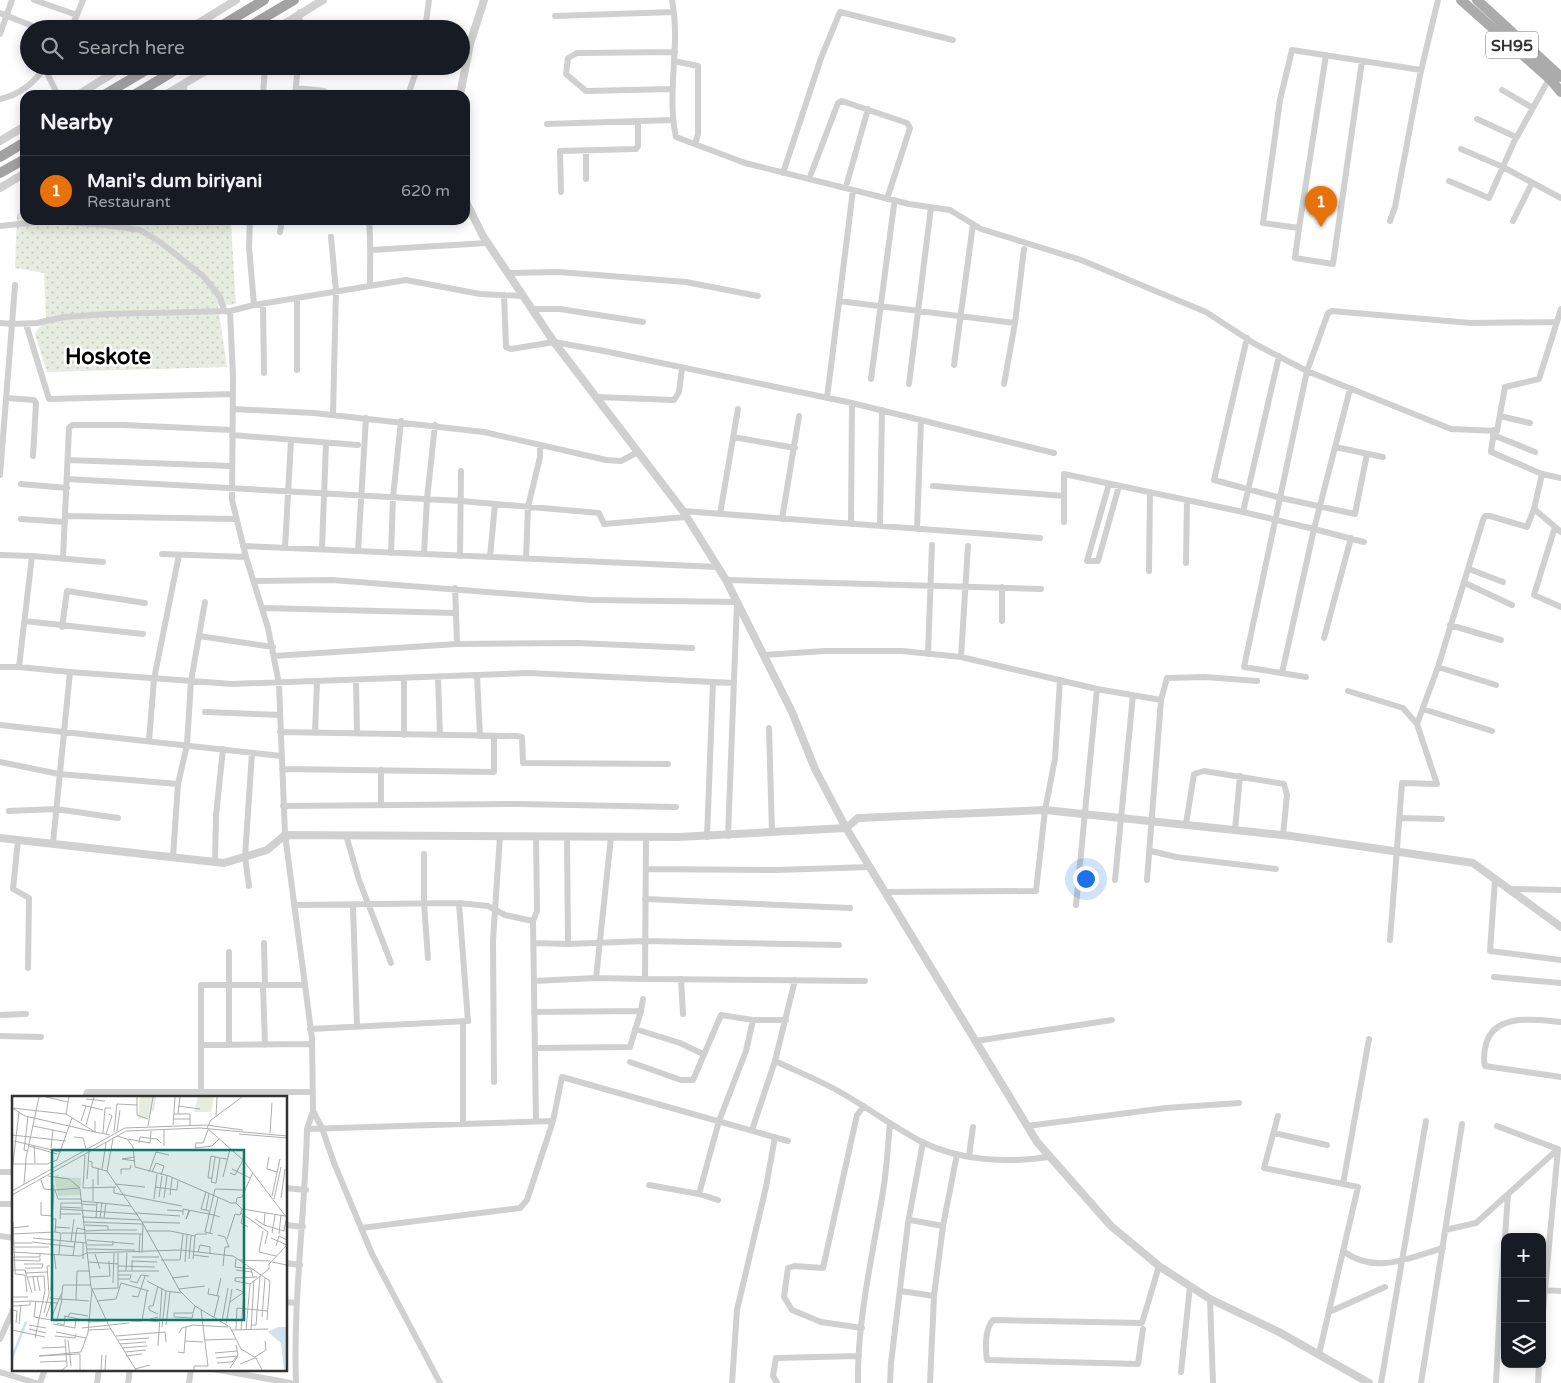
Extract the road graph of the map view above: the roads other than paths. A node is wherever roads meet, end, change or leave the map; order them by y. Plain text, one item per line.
1 (12, 0) edge
2 (34, 0) edge
3 (83, 0) edge
4 (236, 0) edge
5 (264, 0) edge
6 (294, 0) edge
7 (323, 0) edge
8 (429, 0) edge
9 (484, 0) edge
10 (672, 0) edge
11 (1438, 0) edge
12 (1461, 0) edge
13 (1477, 0) edge
14 (42, 1) edge
15 (300, 12) junction
16 (674, 12) junction
17 (3, 14) edge
18 (77, 15) junction
19 (555, 16) dead end
20 (75, 20) edge
21 (203, 20) edge
22 (231, 20) edge
23 (260, 20) edge
24 (289, 20) edge
25 (300, 20) edge
26 (426, 20) edge
27 (20, 21) edge
28 (0, 34) edge
29 (953, 40) dead end
30 (470, 44) edge
31 (1522, 48) junction
32 (675, 52) junction
33 (1326, 55) junction
34 (674, 61) junction
35 (1362, 61) junction
36 (1421, 70) junction
37 (40, 75) edge
38 (49, 75) edge
39 (110, 75) edge
40 (138, 75) edge
41 (167, 75) edge
42 (199, 75) edge
43 (264, 75) edge
44 (297, 75) edge
45 (415, 75) edge
46 (464, 75) edge
47 (1561, 77) edge
48 (1549, 79) junction
49 (184, 84) junction
50 (672, 89) junction
51 (20, 90) edge
52 (20, 90) edge
53 (56, 90) edge
54 (86, 90) edge
55 (112, 90) edge
56 (142, 90) edge
57 (174, 90) edge
58 (184, 90) edge
59 (263, 90) edge
60 (296, 90) edge
61 (410, 90) edge
62 (461, 90) edge
63 (1502, 90) dead end
64 (1561, 92) edge
65 (0, 99) edge
66 (1533, 108) junction
67 (868, 110) junction
68 (1477, 119) dead end
69 (672, 120) junction
70 (638, 121) junction
71 (547, 124) dead end
72 (20, 129) edge
73 (1516, 137) junction
74 (0, 141) edge
75 (695, 144) junction
76 (20, 145) edge
77 (1461, 149) dead end
78 (586, 151) junction
79 (0, 157) edge
80 (20, 162) edge
81 (1503, 167) junction
82 (0, 173) edge
83 (783, 173) junction
84 (811, 174) dead end
85 (20, 176) edge
86 (586, 179) dead end
87 (1449, 181) dead end
88 (1532, 182) junction
89 (847, 183) dead end
90 (0, 188) edge
91 (852, 190) junction
92 (561, 192) dead end
93 (1561, 198) edge
94 (887, 199) junction
95 (894, 205) dead end
96 (932, 207) junction
97 (470, 217) edge
98 (1390, 221) dead end
99 (1513, 221) dead end
100 (20, 224) edge
101 (973, 224) junction
102 (106, 225) edge
103 (250, 225) edge
104 (281, 225) edge
105 (370, 225) edge
106 (0, 226) edge
107 (1299, 228) junction
108 (280, 232) dead end
109 (331, 237) dead end
110 (487, 243) junction
111 (1024, 249) dead end
112 (372, 250) junction
113 (508, 273) junction
114 (15, 285) dead end
115 (370, 286) junction
116 (336, 291) junction
117 (504, 295) junction
118 (523, 296) junction
119 (758, 296) dead end
120 (296, 298) junction
121 (839, 301) junction
122 (263, 304) junction
123 (254, 305) junction
124 (882, 306) junction
125 (532, 309) junction
126 (227, 310) junction
127 (1561, 310) edge
128 (917, 311) junction
129 (959, 316) junction
130 (643, 322) dead end
131 (1557, 322) junction
132 (0, 323) edge
133 (12, 324) junction
134 (26, 324) junction
135 (1015, 324) junction
136 (1247, 338) junction
137 (554, 342) junction
138 (1279, 356) junction
139 (954, 365) dead end
140 (682, 368) junction
141 (296, 370) dead end
142 (1308, 371) junction
143 (264, 373) dead end
144 (871, 379) dead end
145 (909, 384) dead end
146 (1004, 384) dead end
147 (1350, 388) junction
148 (233, 394) junction
149 (596, 396) junction
150 (6, 398) junction
151 (827, 398) junction
152 (852, 403) junction
153 (233, 409) junction
154 (738, 409) dead end
155 (882, 410) junction
156 (333, 414) junction
157 (799, 416) dead end
158 (1500, 416) junction
159 (366, 418) junction
160 (920, 420) junction
161 (401, 421) junction
162 (1530, 423) dead end
163 (435, 426) junction
164 (232, 433) junction
165 (1494, 433) junction
166 (733, 437) junction
167 (291, 440) junction
168 (326, 442) junction
169 (358, 444) dead end
170 (540, 445) junction
171 (1335, 447) junction
172 (795, 448) junction
173 (638, 452) junction
174 (1535, 452) dead end
175 (1054, 453) dead end
176 (1367, 454) junction
177 (33, 456) dead end
178 (1383, 457) dead end
179 (68, 460) junction
180 (231, 466) junction
181 (461, 471) dead end
182 (1542, 474) junction
183 (0, 475) edge
184 (1561, 478) edge
185 (67, 479) junction
186 (20, 484) dead end
187 (1109, 484) junction
188 (933, 486) dead end
189 (1119, 486) junction
190 (231, 487) junction
191 (67, 488) junction
192 (1248, 489) junction
193 (288, 490) junction
194 (323, 492) junction
195 (1150, 492) junction
196 (362, 495) junction
197 (1064, 496) junction
198 (393, 497) junction
199 (1281, 498) junction
200 (427, 499) junction
201 (1187, 500) junction
202 (461, 501) junction
203 (495, 504) junction
204 (1320, 506) junction
205 (528, 507) junction
206 (1534, 510) junction
207 (1243, 512) junction
208 (685, 514) junction
209 (720, 514) junction
210 (782, 518) junction
211 (21, 519) dead end
212 (65, 519) junction
213 (236, 519) junction
214 (1275, 520) junction
215 (1064, 522) dead end
216 (851, 524) junction
217 (880, 526) junction
218 (917, 528) junction
219 (1314, 529) junction
220 (1558, 530) edge
221 (1040, 538) dead end
222 (1350, 538) junction
223 (1364, 542) dead end
224 (932, 545) dead end
225 (243, 546) junction
226 (968, 546) dead end
227 (285, 548) junction
228 (322, 549) junction
229 (358, 551) junction
230 (391, 552) junction
231 (162, 554) dead end
232 (424, 554) junction
233 (0, 555) edge
234 (179, 555) junction
235 (32, 556) junction
236 (460, 556) junction
237 (246, 557) junction
238 (490, 557) junction
239 (63, 558) junction
240 (526, 559) junction
241 (103, 562) dead end
242 (1186, 563) dead end
243 (718, 567) junction
244 (1469, 569) junction
245 (1149, 571) dead end
246 (726, 580) junction
247 (254, 581) junction
248 (1503, 582) dead end
249 (1464, 583) junction
250 (930, 586) junction
251 (966, 587) junction
252 (1002, 587) junction
253 (455, 588) junction
254 (1041, 589) dead end
255 (205, 602) dead end
256 (737, 602) junction
257 (145, 603) dead end
258 (1512, 605) dead end
259 (1561, 607) edge
260 (263, 608) junction
261 (456, 613) junction
262 (25, 621) junction
263 (1002, 621) dead end
264 (1450, 625) junction
265 (62, 627) junction
266 (143, 634) dead end
267 (198, 636) junction
268 (1324, 638) dead end
269 (1501, 640) dead end
270 (457, 644) junction
271 (273, 647) junction
272 (692, 648) dead end
273 (928, 654) junction
274 (764, 655) junction
275 (274, 656) junction
276 (961, 657) junction
277 (0, 667) edge
278 (19, 667) junction
279 (1438, 667) junction
280 (70, 672) junction
281 (1282, 673) junction
282 (477, 676) junction
283 (438, 677) junction
284 (1306, 677) dead end
285 (154, 679) junction
286 (404, 679) junction
287 (1060, 680) junction
288 (191, 681) junction
289 (356, 681) junction
290 (1257, 681) dead end
291 (317, 682) junction
292 (713, 682) junction
293 (734, 683) junction
294 (279, 684) junction
295 (1496, 685) dead end
296 (1098, 690) junction
297 (1348, 691) dead end
298 (1132, 695) junction
299 (1161, 700) junction
300 (1423, 708) junction
301 (205, 712) dead end
302 (280, 715) junction
303 (1417, 724) junction
304 (0, 725) edge
305 (769, 728) dead end
306 (64, 731) junction
307 (1492, 731) dead end
308 (280, 732) junction
309 (316, 733) junction
310 (357, 734) junction
311 (404, 735) junction
312 (440, 735) junction
313 (480, 736) junction
314 (494, 736) junction
315 (149, 741) junction
316 (187, 745) junction
317 (223, 749) junction
318 (252, 752) junction
319 (281, 756) junction
320 (0, 762) edge
321 (668, 764) dead end
322 (282, 770) junction
323 (381, 770) junction
324 (59, 774) junction
325 (1240, 776) junction
326 (178, 784) junction
327 (283, 806) junction
328 (381, 806) junction
329 (676, 807) dead end
330 (56, 810) junction
331 (1046, 810) junction
332 (9, 811) dead end
333 (1086, 814) junction
334 (1121, 817) junction
335 (118, 818) dead end
336 (1400, 818) junction
337 (1442, 819) dead end
338 (1151, 821) junction
339 (1186, 824) junction
340 (846, 828) junction
341 (1235, 830) junction
342 (772, 833) junction
343 (285, 835) junction
344 (346, 835) junction
345 (1283, 835) junction
346 (500, 836) junction
347 (536, 836) junction
348 (567, 836) junction
349 (728, 836) junction
350 (611, 837) junction
351 (646, 837) junction
352 (708, 837) junction
353 (0, 838) edge
354 (18, 840) junction
355 (53, 843) junction
356 (1397, 851) junction
357 (1151, 852) junction
358 (424, 854) dead end
359 (173, 857) junction
360 (245, 857) junction
361 (215, 862) junction
362 (870, 867) junction
363 (646, 869) junction
364 (1276, 869) dead end
365 (1115, 880) dead end
366 (1147, 880) dead end
367 (1495, 880) junction
368 (249, 886) dead end
369 (1509, 889) junction
370 (1561, 890) edge
371 (885, 892) junction
372 (645, 900) junction
373 (369, 903) junction
374 (424, 903) junction
375 (458, 903) junction
376 (294, 905) junction
377 (1076, 905) dead end
378 (353, 906) junction
379 (850, 908) dead end
380 (496, 910) junction
381 (534, 921) junction
382 (1561, 927) edge
383 (645, 940) junction
384 (1390, 940) dead end
385 (264, 943) dead end
386 (534, 943) junction
387 (600, 943) junction
388 (568, 944) junction
389 (839, 945) dead end
390 (229, 952) dead end
391 (428, 958) dead end
392 (1561, 960) edge
393 (391, 963) dead end
394 (28, 968) dead end
395 (1494, 977) dead end
396 (596, 978) junction
397 (645, 979) junction
398 (681, 979) junction
399 (795, 980) junction
400 (534, 981) junction
401 (866, 981) dead end
402 (1561, 983) edge
403 (230, 985) junction
404 (264, 985) junction
405 (303, 985) junction
406 (643, 999) dead end
407 (641, 1011) junction
408 (534, 1012) junction
409 (26, 1014) dead end
410 (683, 1014) dead end
411 (0, 1015) edge
412 (753, 1020) junction
413 (786, 1020) junction
414 (1112, 1020) dead end
415 (463, 1022) junction
416 (1561, 1022) edge
417 (357, 1026) junction
418 (310, 1029) junction
419 (636, 1029) junction
420 (0, 1036) edge
421 (41, 1037) dead end
422 (1370, 1039) dead end
423 (976, 1042) junction
424 (312, 1044) junction
425 (201, 1045) junction
426 (229, 1045) junction
427 (265, 1045) junction
428 (535, 1048) junction
429 (703, 1054) junction
430 (775, 1061) junction
431 (630, 1062) dead end
432 (1561, 1076) edge
433 (494, 1082) dead end
434 (313, 1092) junction
435 (201, 1094) edge
436 (85, 1096) edge
437 (1240, 1103) dead end
438 (864, 1106) junction
439 (313, 1111) junction
440 (1278, 1116) dead end
441 (536, 1121) junction
442 (553, 1121) junction
443 (719, 1121) junction
444 (1426, 1121) dead end
445 (463, 1123) junction
446 (890, 1123) junction
447 (1462, 1124) dead end
448 (1027, 1126) junction
449 (1496, 1126) dead end
450 (322, 1128) junction
451 (973, 1128) dead end
452 (308, 1130) junction
453 (752, 1130) junction
454 (1274, 1133) junction
455 (775, 1137) junction
456 (788, 1141) dead end
457 (923, 1142) junction
458 (1327, 1145) dead end
459 (1558, 1150) junction
460 (957, 1154) junction
461 (969, 1156) junction
462 (1049, 1157) junction
463 (1343, 1184) junction
464 (648, 1185) dead end
465 (288, 1188) edge
466 (306, 1190) junction
467 (699, 1194) junction
468 (1508, 1194) junction
469 (718, 1200) dead end
470 (910, 1220) junction
471 (288, 1226) edge
472 (943, 1226) junction
473 (303, 1227) junction
474 (361, 1228) junction
475 (1445, 1230) junction
476 (1505, 1233) edge
477 (1443, 1248) junction
478 (1343, 1251) junction
479 (1402, 1261) junction
480 (288, 1263) edge
481 (300, 1264) junction
482 (1159, 1266) junction
483 (1544, 1278) edge
484 (1190, 1286) junction
485 (1385, 1286) dead end
486 (1546, 1290) edge
487 (901, 1291) junction
488 (1561, 1291) edge
489 (934, 1296) junction
490 (1210, 1299) junction
491 (288, 1302) edge
492 (296, 1303) junction
493 (12, 1312) edge
494 (1329, 1312) junction
495 (1501, 1313) edge
496 (862, 1328) junction
497 (1143, 1329) dead end
498 (0, 1339) edge
499 (288, 1344) edge
500 (295, 1346) junction
501 (1319, 1354) junction
502 (859, 1356) junction
503 (1539, 1368) edge
504 (45, 1370) edge
505 (100, 1370) edge
506 (130, 1370) edge
507 (191, 1370) edge
508 (219, 1370) edge
509 (0, 1372) edge
510 (1181, 1372) dead end
511 (36, 1383) edge
512 (40, 1383) edge
513 (97, 1383) edge
514 (128, 1383) edge
515 (189, 1383) edge
516 (291, 1383) edge
517 (296, 1383) edge
518 (440, 1383) edge
519 (732, 1383) edge
520 (777, 1383) edge
521 (858, 1383) edge
522 (890, 1383) edge
523 (930, 1383) edge
524 (1213, 1383) edge
525 (1369, 1383) edge
526 (1381, 1383) edge
527 (1421, 1383) edge
528 (1496, 1383) edge
529 (1538, 1383) edge

1 - 17 street
2 - 14 street
3 - 18 street
4 - 21 street
5 - 22 highway
6 - 23 highway
7 - 15 street
8 - 26 street
9 - 30 street
10 - 16 street
11 - 36 street
12 - 31 main road, SH95
13 - 31 main road, SH95
14 - 18 street
15 - 24 street
15 - 25 street
16 - 19 street
16 - 32 street
17 - 27 street
17 - 28 street
18 - 20 street
29 - 83 street
31 - 47 main road, SH95
31 - 48 main road, SH95
32 - 34 street
32 - 50 street
33 - 35 street
33 - 107 street
33 - 107 street
34 - 50 street
34 - 75 street
35 - 36 street
35 - 107 street
36 - 98 street
37 - 52 street
38 - 53 street
39 - 54 street
40 - 55 highway
41 - 56 highway
42 - 49 street
43 - 59 street
44 - 60 street
45 - 61 street
46 - 62 street
48 - 64 main road, SH95
48 - 66 street
49 - 57 street
49 - 58 street
50 - 69 street
51 - 65 street
63 - 66 street
66 - 73 street
67 - 84 street
67 - 89 street
67 - 94 street
68 - 73 street
69 - 70 street
69 - 75 street
70 - 71 street
70 - 78 street
72 - 74 street
73 - 81 street
75 - 83 street
76 - 79 highway
77 - 81 street
78 - 86 street
78 - 92 street
80 - 82 highway
81 - 87 street
81 - 88 street
83 - 91 street
85 - 90 street
88 - 93 street
88 - 99 street
91 - 94 street
91 - 121 street
94 - 96 street
95 - 124 street
96 - 101 street
96 - 128 street
97 - 110 street
100 - 106 street
101 - 129 street
101 - 136 street
102 - 126 street
103 - 123 street
104 - 108 street
105 - 112 street
109 - 116 street
110 - 112 street
110 - 113 street
111 - 135 street
112 - 115 street
113 - 118 street
113 - 119 street
114 - 133 street
115 - 116 street
115 - 117 street
116 - 120 street
116 - 156 street
117 - 118 street
117 - 137 street
118 - 125 street
120 - 122 street
120 - 141 street
121 - 124 street
121 - 151 street
122 - 123 street
122 - 143 street
123 - 126 street
124 - 128 street
124 - 144 street
125 - 130 street
125 - 137 street
126 - 134 street
126 - 148 street
127 - 131 street
128 - 129 street
128 - 145 street
129 - 135 street
129 - 139 street
131 - 142 street
131 - 158 street
132 - 133 street
133 - 134 street
133 - 150 street
134 - 148 street
135 - 146 street
136 - 138 street
136 - 192 street
137 - 140 street
137 - 149 street
138 - 142 street
138 - 192 street
140 - 149 street
140 - 151 street
142 - 147 street
142 - 199 street
147 - 165 street
147 - 171 street
148 - 153 street
149 - 173 street
150 - 177 street
150 - 183 street
151 - 152 street
152 - 155 street
152 - 216 street
153 - 156 street
153 - 164 street
154 - 166 street
155 - 160 street
155 - 217 street
156 - 159 street
157 - 172 street
158 - 162 street
158 - 165 street
159 - 161 street
159 - 196 street
160 - 175 street
160 - 218 street
161 - 163 street
161 - 198 street
163 - 170 street
163 - 200 street
164 - 167 street
164 - 179 street
164 - 180 street
165 - 174 street
165 - 182 street
166 - 172 street
166 - 209 street
167 - 168 street
167 - 193 street
168 - 169 street
168 - 194 street
170 - 173 street
170 - 205 street
171 - 176 street
171 - 204 street
172 - 210 street
173 - 208 street
176 - 178 street
176 - 204 street
179 - 180 street
179 - 185 street
180 - 190 street
181 - 202 street
182 - 184 street
182 - 206 street
185 - 190 street
185 - 191 street
186 - 191 street
187 - 189 street
187 - 189 street
187 - 197 street
188 - 197 street
189 - 195 street
190 - 193 street
190 - 213 street
191 - 212 street
192 - 199 street
192 - 207 street
193 - 194 street
193 - 227 street
194 - 196 street
194 - 228 street
195 - 201 street
195 - 245 street
196 - 198 street
196 - 229 street
197 - 215 street
198 - 200 street
198 - 230 street
199 - 204 street
199 - 214 street
200 - 202 street
200 - 232 street
201 - 207 street
201 - 242 street
202 - 203 street
202 - 236 street
203 - 205 street
203 - 238 street
204 - 219 street
205 - 208 street
205 - 240 street
206 - 220 street
206 - 244 street
207 - 214 street
208 - 209 street
208 - 243 street
209 - 210 street
210 - 216 street
211 - 212 street
212 - 213 street
212 - 239 street
213 - 225 street
214 - 219 street
214 - 281 street
216 - 217 street
217 - 218 street
218 - 221 street
219 - 222 street
219 - 281 street
220 - 259 street
222 - 223 street
222 - 268 street
224 - 250 street
225 - 227 street
225 - 237 street
226 - 251 street
227 - 228 street
228 - 229 street
229 - 230 street
230 - 232 street
231 - 234 street
232 - 236 street
233 - 235 street
234 - 237 street
234 - 285 street
235 - 239 street
235 - 262 street
236 - 238 street
237 - 247 street
238 - 240 street
239 - 241 street
240 - 243 street
243 - 246 street
244 - 248 street
244 - 249 street
246 - 250 street
246 - 256 street
247 - 253 street
247 - 260 street
249 - 258 street
249 - 264 street
250 - 251 street
250 - 273 street
251 - 252 street
251 - 276 street
252 - 254 street
252 - 263 street
253 - 256 street
253 - 261 street
255 - 267 street
256 - 274 street
256 - 293 street
257 - 265 street
260 - 261 street
260 - 271 street
261 - 270 street
262 - 265 street
262 - 278 street
264 - 269 street
264 - 279 street
265 - 266 street
267 - 271 street
267 - 288 street
270 - 272 street
270 - 275 street
271 - 275 street
273 - 274 street
273 - 276 street
274 - 340 street
275 - 294 street
276 - 287 street
277 - 278 street
278 - 280 street
279 - 295 street
279 - 300 street
280 - 285 street
280 - 306 street
281 - 284 street
282 - 283 street
282 - 292 street
282 - 313 street
283 - 286 street
283 - 312 street
285 - 288 street
285 - 315 street
286 - 289 street
286 - 311 street
287 - 296 street
287 - 331 street
288 - 294 street
288 - 316 street
289 - 291 street
289 - 310 street
290 - 299 street
291 - 294 street
291 - 309 street
292 - 293 street
292 - 352 street
293 - 349 street
294 - 302 street
296 - 298 street
296 - 333 street
297 - 303 street
298 - 299 street
298 - 334 street
299 - 338 street
300 - 303 street
300 - 307 street
301 - 302 street
302 - 308 street
303 - 336 street
304 - 306 street
305 - 342 street
306 - 315 street
306 - 324 street
308 - 309 street
308 - 319 street
309 - 310 street
310 - 311 street
311 - 312 street
312 - 313 street
313 - 314 street
314 - 321 street
314 - 323 street
315 - 316 street
316 - 317 street
316 - 326 street
317 - 318 street
317 - 361 street
318 - 319 street
318 - 360 street
319 - 322 street
320 - 324 street
322 - 323 street
322 - 327 street
323 - 328 street
324 - 326 street
324 - 330 street
325 - 339 street
325 - 341 street
325 - 345 street
326 - 359 street
327 - 328 street
327 - 343 street
328 - 329 street
330 - 332 street
330 - 335 street
330 - 355 street
331 - 333 street
331 - 340 street
331 - 371 street
333 - 334 street
333 - 377 street
334 - 338 street
334 - 365 street
336 - 337 street
336 - 356 street
338 - 339 street
338 - 357 street
339 - 341 street
340 - 342 street
340 - 362 street
341 - 345 street
342 - 349 street
343 - 344 street
343 - 360 street
343 - 376 street
344 - 346 street
344 - 373 street
345 - 356 street
346 - 347 street
346 - 380 street
347 - 348 street
347 - 381 street
348 - 350 street
348 - 388 street
349 - 352 street
350 - 351 street
350 - 387 street
351 - 352 street
351 - 363 street
353 - 354 street
354 - 355 street
354 - 394 street
355 - 359 street
356 - 367 street
356 - 384 street
357 - 364 street
357 - 366 street
358 - 374 street
359 - 361 street
360 - 361 street
360 - 368 street
362 - 363 street
362 - 371 street
363 - 372 street
367 - 369 street
367 - 392 street
369 - 370 street
369 - 382 street
371 - 423 street
372 - 379 street
372 - 383 street
373 - 374 street
373 - 378 street
373 - 393 street
374 - 375 street
374 - 391 street
375 - 380 street
375 - 415 street
376 - 378 street
376 - 405 street
378 - 417 street
380 - 381 street
380 - 433 street
381 - 386 street
383 - 387 street
383 - 389 street
383 - 397 street
385 - 404 street
386 - 388 street
386 - 400 street
387 - 388 street
387 - 396 street
390 - 403 street
395 - 402 street
396 - 397 street
396 - 400 street
397 - 398 street
398 - 399 street
398 - 410 street
399 - 401 street
399 - 413 street
400 - 408 street
403 - 404 street
403 - 425 street
403 - 426 street
404 - 405 street
404 - 427 street
405 - 418 street
406 - 407 street
407 - 408 street
407 - 419 street
408 - 428 street
409 - 411 street
412 - 413 street
412 - 429 street
412 - 443 street
413 - 430 street
414 - 423 street
415 - 417 street
415 - 445 street
416 - 432 street
417 - 418 street
418 - 424 street
419 - 428 street
419 - 429 street
420 - 421 street
422 - 463 street
423 - 448 street
424 - 427 street
424 - 434 street
425 - 426 street
425 - 435 street
426 - 427 street
428 - 441 street
429 - 431 street
430 - 438 street
430 - 453 street
434 - 435 street
434 - 439 street
435 - 436 street
437 - 448 street
438 - 446 street
438 - 496 street
439 - 450 street
439 - 452 street
440 - 454 street
441 - 442 street
441 - 445 street
442 - 443 street
442 - 474 street
443 - 453 street
443 - 467 street
444 - 479 street
445 - 450 street
446 - 457 street
446 - 496 street
447 - 475 street
448 - 462 street
449 - 459 street
450 - 452 street
450 - 474 street
451 - 461 street
452 - 466 street
453 - 455 street
454 - 458 street
454 - 463 street
455 - 456 street
455 - 519 street
457 - 460 street
457 - 470 street
459 - 468 street
459 - 483 street
460 - 461 street
460 - 472 street
461 - 462 street
462 - 482 street
463 - 478 street
464 - 467 street
465 - 466 street
466 - 473 street
467 - 469 street
468 - 475 street
468 - 476 street
470 - 472 street
470 - 487 street
471 - 473 street
472 - 489 street
473 - 481 street
474 - 518 street
475 - 477 street
477 - 479 street
477 - 527 street
478 - 479 street
478 - 494 street
479 - 526 street
480 - 481 street
481 - 492 street
482 - 484 street
482 - 497 street
484 - 490 street
484 - 510 street
485 - 494 street
486 - 488 street
487 - 489 street
487 - 522 street
489 - 523 street
490 - 501 street
490 - 524 street
491 - 492 street
492 - 500 street
493 - 498 street
494 - 501 street
495 - 528 street
496 - 502 street
499 - 500 street
500 - 517 street
501 - 525 street
502 - 520 street
502 - 521 street
503 - 529 street
504 - 512 street
505 - 513 street
506 - 514 street
507 - 515 street
508 - 516 street
509 - 511 street

